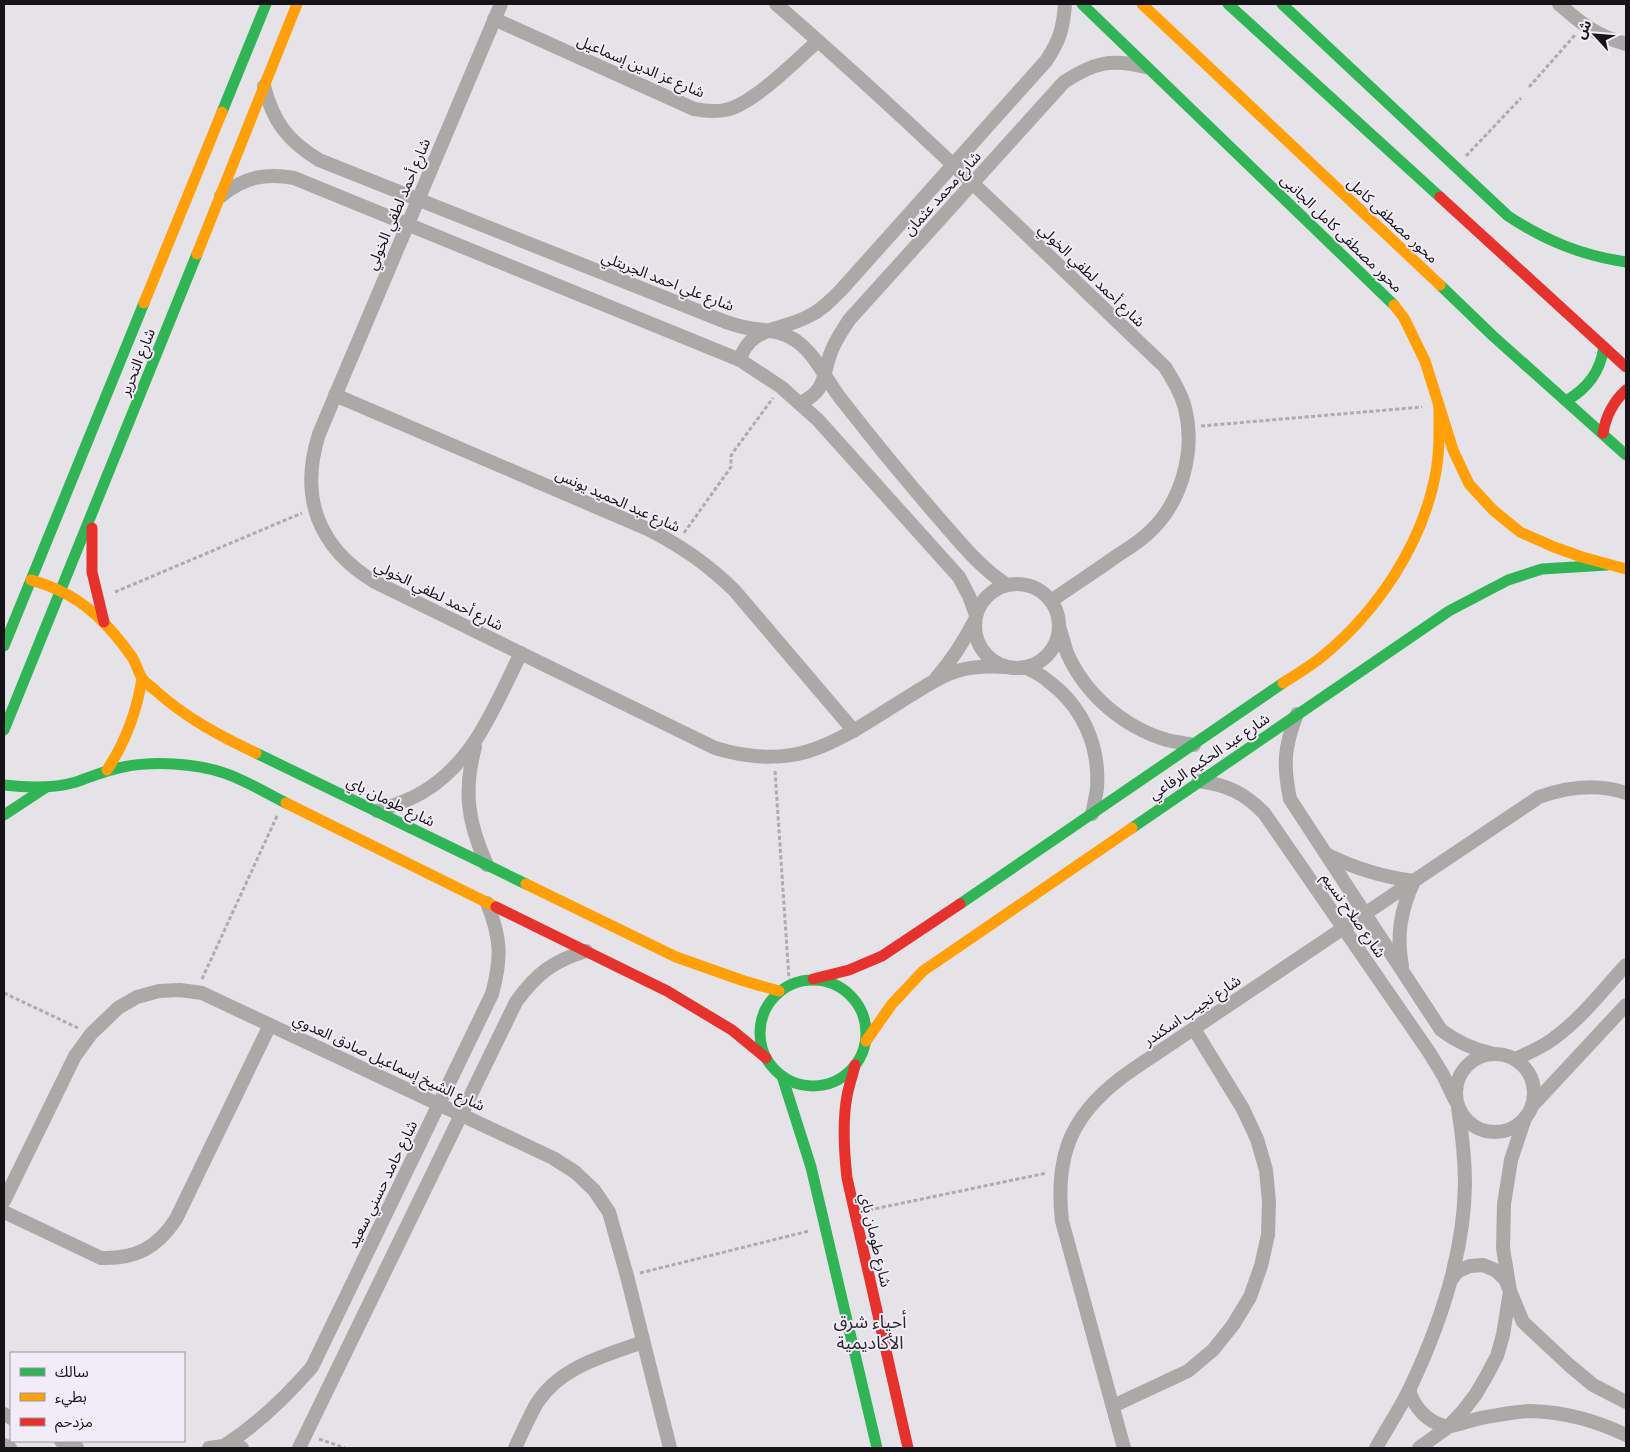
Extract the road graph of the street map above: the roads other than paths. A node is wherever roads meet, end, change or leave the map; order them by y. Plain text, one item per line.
1 (266, 4) edge
2 (296, 4) edge
3 (501, 4) edge
4 (776, 4) edge
5 (1065, 4) edge
6 (1082, 4) edge
7 (1142, 4) edge
8 (1228, 4) edge
9 (1282, 4) edge
10 (1559, 4) edge
11 (494, 19) junction
12 (818, 40) junction
13 (1626, 44) edge
14 (1150, 68) junction
15 (264, 85) junction
16 (953, 166) junction
17 (972, 184) junction
18 (218, 198) junction
19 (418, 199) junction
20 (407, 224) junction
21 (1626, 262) edge
22 (771, 330) junction
23 (1604, 347) junction
24 (740, 360) junction
25 (1626, 367) edge
26 (825, 373) junction
27 (1626, 390) edge
28 (335, 395) junction
29 (1566, 401) junction
30 (800, 403) junction
31 (1439, 405) junction
32 (1603, 433) junction
33 (1626, 455) edge
34 (93, 514) junction
35 (1607, 565) junction
36 (1626, 568) edge
37 (31, 580) junction
38 (1007, 585) junction
39 (61, 591) junction
40 (1051, 601) junction
41 (975, 617) junction
42 (104, 622) junction
43 (1059, 627) junction
44 (4, 646) edge
45 (521, 654) junction
46 (1006, 667) junction
47 (1025, 667) junction
48 (142, 678) junction
49 (934, 681) junction
50 (1297, 714) junction
51 (4, 730) edge
52 (854, 731) junction
53 (476, 741) junction
54 (1194, 745) junction
55 (107, 770) junction
56 (1199, 781) junction
57 (4, 785) edge
58 (45, 788) junction
59 (1626, 793) edge
60 (377, 811) junction
61 (1092, 814) junction
62 (4, 815) edge
63 (1327, 855) junction
64 (487, 865) junction
65 (1414, 881) junction
66 (487, 903) junction
67 (1366, 914) junction
68 (1343, 929) junction
69 (586, 950) junction
70 (1626, 965) edge
71 (1404, 972) junction
72 (814, 979) junction
73 (779, 991) junction
74 (1626, 1005) edge
75 (270, 1024) junction
76 (1194, 1029) junction
77 (866, 1041) junction
78 (1492, 1053) junction
79 (766, 1058) junction
80 (1515, 1059) junction
81 (855, 1065) junction
82 (782, 1076) junction
83 (439, 1104) junction
84 (1457, 1104) junction
85 (1529, 1112) junction
86 (462, 1114) junction
87 (4, 1201) edge
88 (4, 1212) edge
89 (1450, 1281) junction
90 (1510, 1291) junction
91 (643, 1342) junction
92 (1409, 1390) junction
93 (1626, 1402) edge
94 (1113, 1406) junction
95 (1448, 1427) junction
96 (1626, 1435) edge
97 (63, 1442) edge
98 (4, 1445) edge
99 (224, 1446) junction
100 (10, 1448) edge
101 (77, 1448) edge
102 (209, 1448) edge
103 (242, 1448) edge
104 (299, 1448) edge
105 (515, 1448) edge
106 (670, 1448) edge
107 (877, 1448) edge
108 (908, 1448) edge
109 (1124, 1448) edge
110 (1376, 1448) edge
111 (1420, 1448) edge

1 - 37 street, شارع التحرير
2 - 15 street, شارع التحرير
3 - 11 street, شارع أحمد لطفي الخولي
4 - 12 street, شارع أحمد لطفي الخولي
5 - 16 street, شارع محمد عثمان
6 - 14 street, محور مصطفى كامل الجانبى
7 - 29 street, محور مصطفى كامل
8 - 23 street
9 - 21 street
10 - 13 street
11 - 12 street, شارع عز الدين إسماعيل
11 - 19 street, شارع أحمد لطفي الخولي
12 - 16 street, شارع أحمد لطفي الخولي
14 - 17 street, شارع محمد عثمان
14 - 31 street, محور مصطفى كامل الجانبى
15 - 18 street, شارع التحرير
15 - 19 street, شارع علي احمد الجريتلي
16 - 17 street, شارع أحمد لطفي الخولي
16 - 22 street, شارع محمد عثمان
17 - 26 street, شارع محمد عثمان
17 - 40 street, شارع أحمد لطفي الخولي
18 - 20 street
18 - 34 street, شارع التحرير
19 - 20 street, شارع أحمد لطفي الخولي
19 - 22 street, شارع علي احمد الجريتلي
20 - 24 street
20 - 28 street, شارع أحمد لطفي الخولي
22 - 24 street, شارع محمد عثمان
22 - 26 street, شارع علي احمد الجريتلي
23 - 25 street
23 - 29 street
24 - 30 street
26 - 30 street, شارع محمد عثمان
26 - 38 street, شارع علي احمد الجريتلي
27 - 32 street
28 - 45 street, شارع أحمد لطفي الخولي
28 - 52 street, شارع عبد الحميد يونس
29 - 32 street, محور مصطفى كامل
30 - 41 street
31 - 35 street, محور مصطفى كامل الجانبى
31 - 54 street, شارع عبد الحكيم الرفاعي
32 - 33 street, محور مصطفى كامل
34 - 39 street, شارع التحرير
34 - 42 street
35 - 36 street, محور مصطفى كامل الجانبى
35 - 50 street, شارع عبد الحكيم الرفاعي
37 - 39 street, شارع طومان باي
37 - 44 street, شارع التحرير
38 - 40 street
38 - 41 street
39 - 42 street, شارع طومان باي
39 - 51 street, شارع التحرير
40 - 43 street
41 - 46 street
41 - 49 street, شارع أحمد لطفي الخولي
42 - 48 street, شارع طومان باي
43 - 47 street
43 - 54 street
45 - 52 street, شارع أحمد لطفي الخولي
45 - 53 street
46 - 47 street
46 - 49 street, شارع أحمد لطفي الخولي
47 - 61 street
48 - 55 street
48 - 60 street, شارع طومان باي
49 - 52 street, شارع أحمد لطفي الخولي
50 - 56 street, شارع عبد الحكيم الرفاعي
50 - 63 street, شارع صلاح نسيم
53 - 60 street
53 - 64 street
54 - 61 street, شارع عبد الحكيم الرفاعي
55 - 58 street
55 - 66 street
56 - 68 street, شارع صلاح نسيم
56 - 77 street, شارع عبد الحكيم الرفاعي
57 - 58 street
58 - 62 street
59 - 65 street, شارع نجيب اسكندر
60 - 64 street, شارع طومان باي
61 - 72 street, شارع عبد الحكيم الرفاعي
63 - 65 street
63 - 67 street, شارع صلاح نسيم
64 - 73 street, شارع طومان باي
65 - 67 street, شارع نجيب اسكندر
65 - 71 street
66 - 69 street
66 - 83 street, شارع حامد حسني سعيد
67 - 68 street, شارع نجيب اسكندر
67 - 71 street, شارع صلاح نسيم
68 - 76 street, شارع نجيب اسكندر
68 - 84 street, شارع صلاح نسيم
69 - 79 street
69 - 86 street
70 - 80 street
71 - 78 street, شارع صلاح نسيم
72 - 73 street
72 - 77 street
73 - 79 street
74 - 85 street
75 - 83 street, شارع الشيخ إسماعيل صادق العدوي
75 - 87 street, شارع الشيخ إسماعيل صادق العدوي
75 - 88 street
76 - 94 street, شارع نجيب اسكندر
76 - 94 street
77 - 81 street
78 - 80 street
78 - 84 street
79 - 82 street
80 - 85 street
81 - 82 street
81 - 108 street, شارع طومان باي
82 - 107 street
83 - 86 street, شارع الشيخ إسماعيل صادق العدوي
83 - 99 street, شارع حامد حسني سعيد
84 - 85 street
84 - 89 street
85 - 90 street
86 - 91 street, شارع الشيخ إسماعيل صادق العدوي
86 - 104 street
89 - 90 street
89 - 92 street
90 - 93 street
90 - 95 street
91 - 105 street
91 - 106 street, شارع الشيخ إسماعيل صادق العدوي
92 - 95 street
92 - 110 street
94 - 109 street, شارع نجيب اسكندر
95 - 96 street
95 - 111 street
97 - 101 street
98 - 100 street
99 - 102 street
99 - 103 street

